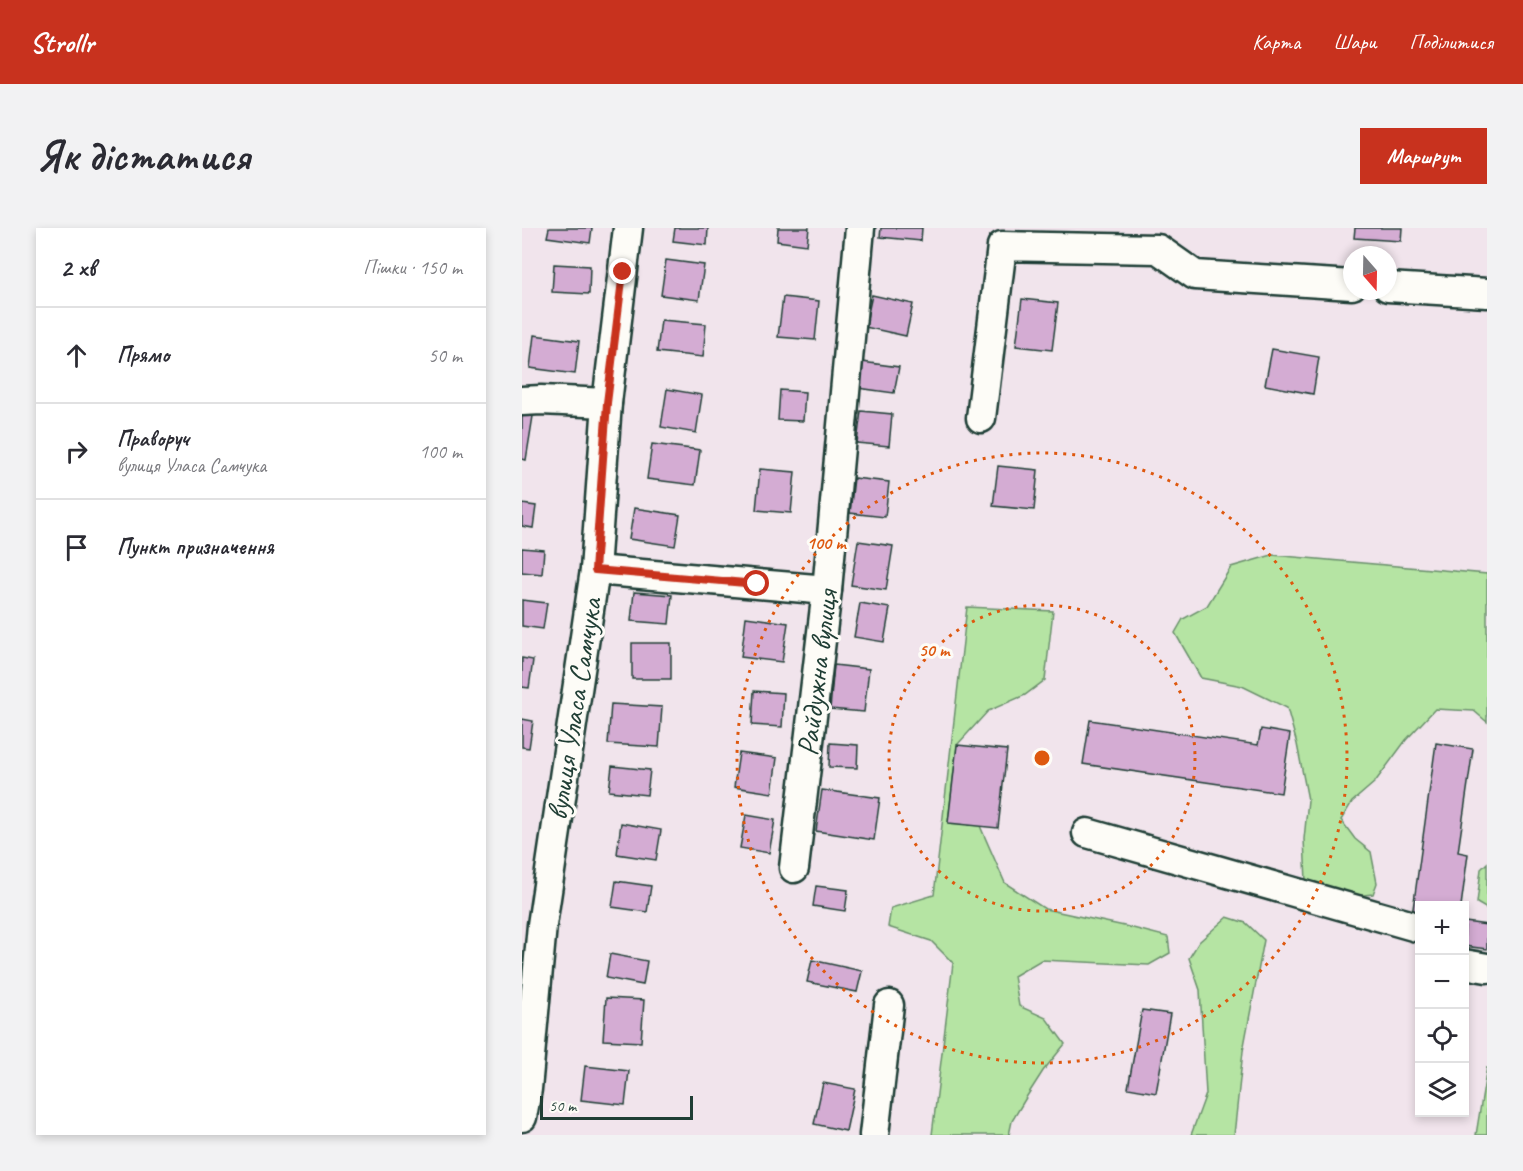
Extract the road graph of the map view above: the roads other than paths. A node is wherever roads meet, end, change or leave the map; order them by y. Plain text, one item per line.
1 (628, 228) edge
2 (860, 228) edge
3 (1343, 284) edge
4 (1397, 288) edge
5 (1487, 293) edge
6 (522, 401) edge
7 (607, 403) junction
8 (981, 418) dead end
9 (595, 570) junction
10 (827, 590) junction
11 (1087, 833) dead end
12 (794, 868) dead end
13 (1415, 927) edge
14 (1469, 965) edge
15 (1487, 968) edge
16 (889, 1005) dead end
17 (522, 1117) edge
18 (874, 1135) edge

1 - 7 street, вулиця Уласа Самчука
2 - 10 street, Райдужна вулиця
3 - 8 street
4 - 5 street
6 - 7 street
7 - 9 street, вулиця Уласа Самчука
9 - 10 street
9 - 17 street, вулиця Уласа Самчука
10 - 12 street, Райдужна вулиця
11 - 13 street
14 - 15 street
16 - 18 street

